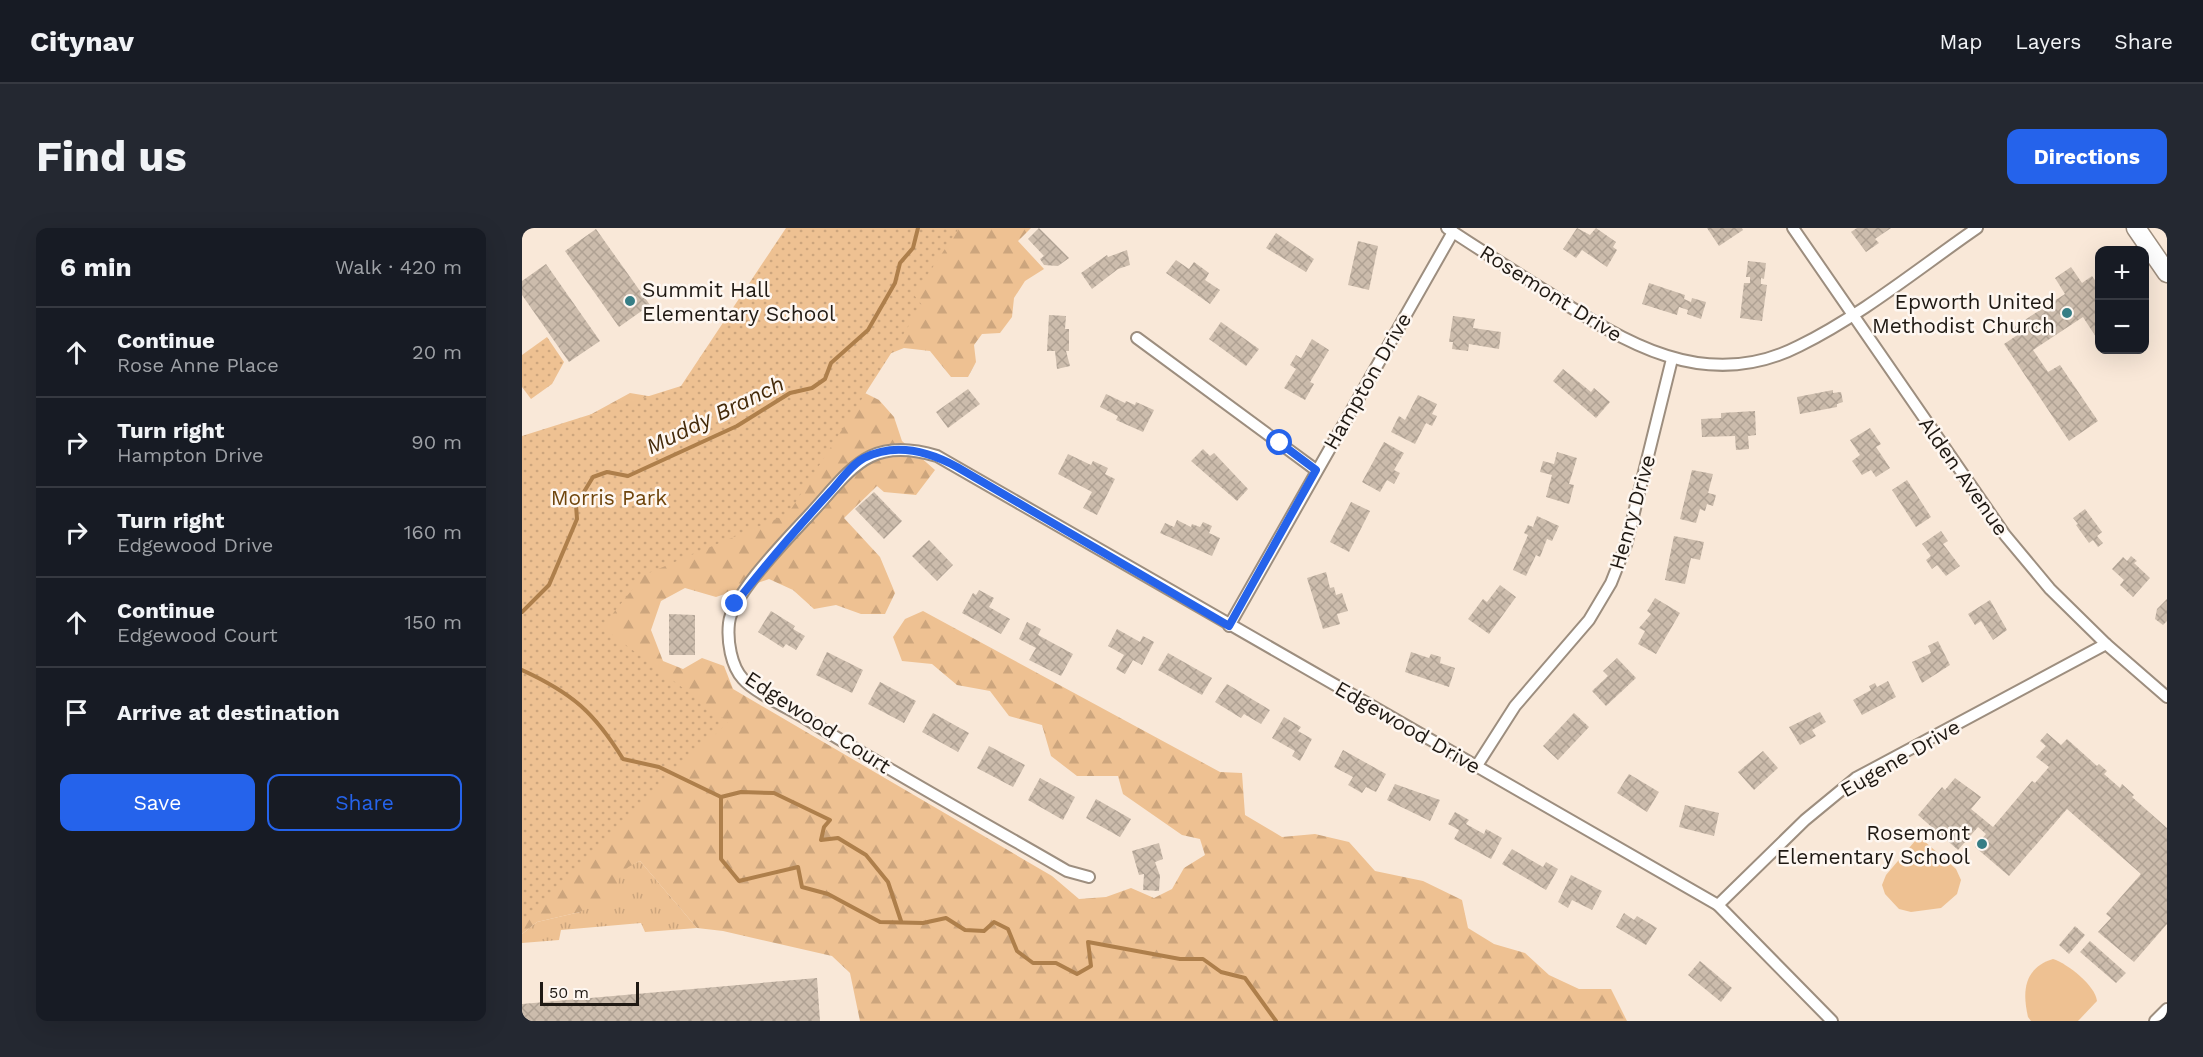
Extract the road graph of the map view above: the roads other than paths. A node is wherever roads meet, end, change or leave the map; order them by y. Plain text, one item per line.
1 (1792, 228) edge
2 (1977, 228) edge
3 (2136, 228) edge
4 (1450, 230) edge
5 (2167, 273) edge
6 (1852, 314) junction
7 (1137, 338) dead end
8 (1672, 359) junction
9 (957, 467) joint
10 (1316, 470) junction
11 (1229, 626) junction
12 (2106, 644) junction
13 (2167, 697) edge
14 (1476, 767) junction
15 (1089, 877) dead end
16 (1718, 905) junction
17 (2167, 1009) edge
18 (1832, 1021) edge
19 (2155, 1021) edge

1 - 6 street, Alden Avenue
2 - 6 street, Rosemont Drive
3 - 5 main road
4 - 8 street, Rosemont Drive
4 - 10 street, Hampton Drive
6 - 8 street, Rosemont Drive
6 - 12 street, Alden Avenue
7 - 10 street
8 - 14 street, Henry Drive
9 - 11 street, Edgewood Drive
9 - 15 street, Edgewood Court
10 - 11 street, Hampton Drive
11 - 14 street, Edgewood Drive
12 - 13 street, Alden Avenue
12 - 16 street, Eugene Drive
14 - 16 street, Edgewood Drive
16 - 18 street, Edgewood Drive
17 - 19 street

